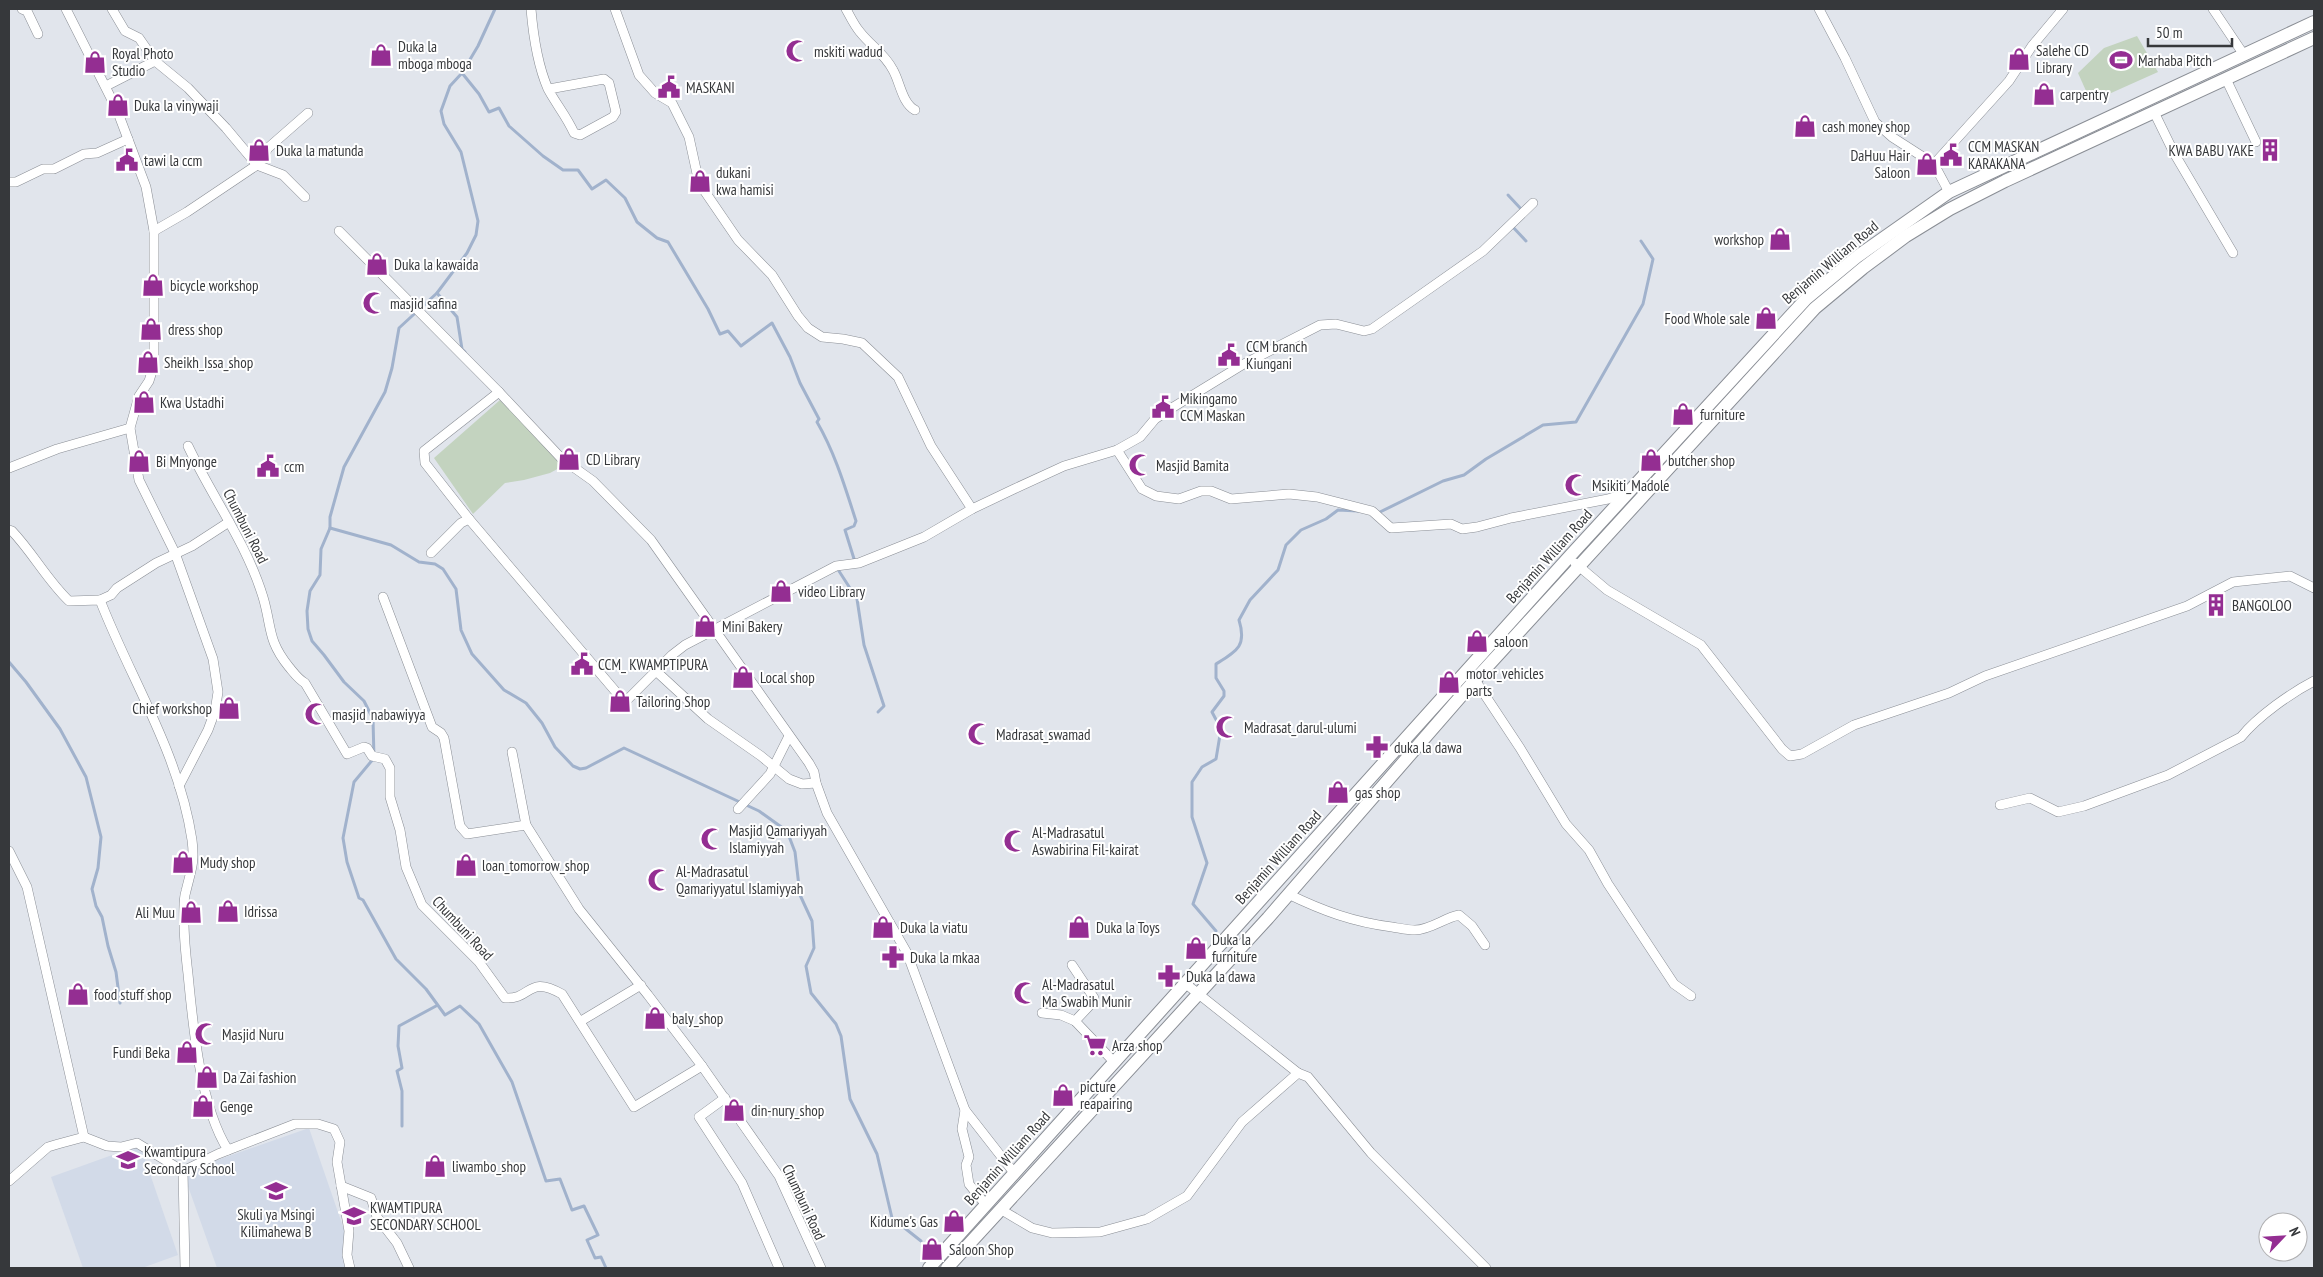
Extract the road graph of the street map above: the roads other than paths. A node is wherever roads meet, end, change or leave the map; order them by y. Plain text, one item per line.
1 (22, 9) edge
2 (66, 9) edge
3 (112, 9) edge
4 (532, 9) edge
5 (615, 9) edge
6 (846, 9) edge
7 (1819, 9) edge
8 (2063, 9) edge
9 (2213, 9) edge
10 (2314, 22) edge
11 (38, 34) dead end
12 (2314, 38) edge
13 (2244, 55) junction
14 (156, 61) junction
15 (2226, 79) junction
16 (106, 86) junction
17 (548, 89) junction
18 (915, 110) dead end
19 (2154, 112) junction
20 (308, 113) dead end
21 (128, 139) junction
22 (2256, 142) dead end
23 (1934, 164) junction
24 (257, 165) junction
25 (9, 182) edge
26 (1949, 192) junction
27 (305, 197) dead end
28 (1533, 203) dead end
29 (154, 231) junction
30 (339, 232) dead end
31 (2233, 253) dead end
32 (499, 392) junction
33 (130, 428) junction
34 (188, 446) dead end
35 (1117, 450) junction
36 (9, 468) edge
37 (1630, 492) junction
38 (972, 509) junction
39 (469, 519) junction
40 (229, 522) junction
41 (9, 530) edge
42 (175, 553) junction
43 (431, 553) dead end
44 (1574, 562) junction
45 (2314, 588) edge
46 (383, 597) dead end
47 (100, 600) junction
48 (714, 629) junction
49 (657, 672) junction
50 (1475, 680) junction
51 (2314, 681) edge
52 (788, 736) junction
53 (512, 752) dead end
54 (773, 765) junction
55 (816, 782) junction
56 (179, 786) junction
57 (2000, 805) dead end
58 (738, 809) dead end
59 (526, 825) junction
60 (9, 851) edge
61 (1288, 894) junction
62 (1485, 945) dead end
63 (1072, 965) dead end
64 (1186, 984) junction
65 (641, 985) junction
66 (1198, 994) junction
67 (1691, 996) dead end
68 (1042, 1013) dead end
69 (581, 1021) junction
70 (1075, 1021) junction
71 (1115, 1063) junction
72 (702, 1066) junction
73 (1298, 1073) junction
74 (725, 1098) junction
75 (965, 1110) junction
76 (84, 1137) junction
77 (228, 1150) junction
78 (183, 1171) junction
79 (1015, 1174) junction
80 (9, 1181) edge
81 (341, 1186) junction
82 (986, 1205) junction
83 (1000, 1209) junction
84 (819, 1266) edge
85 (185, 1268) edge
86 (350, 1268) edge
87 (410, 1268) edge
88 (779, 1268) edge
89 (809, 1268) edge
90 (928, 1268) edge
91 (947, 1268) edge
92 (1486, 1268) edge

1 - 11 street
2 - 16 street
3 - 14 street
4 - 17 street
5 - 38 street
6 - 18 street
7 - 23 street
8 - 23 street
9 - 13 street
10 - 13 main road, Benjamin William Road
12 - 15 main road, Benjamin William Road
13 - 26 main road, Benjamin William Road
14 - 16 street
14 - 24 street
15 - 19 main road, Benjamin William Road
15 - 22 street
16 - 21 street
17 - 17 street
19 - 31 street
19 - 44 main road, Benjamin William Road
20 - 24 street
21 - 25 street
21 - 29 street
23 - 26 street
24 - 27 street
24 - 29 street
26 - 37 main road, Benjamin William Road
28 - 35 street
29 - 33 street
30 - 32 street
32 - 39 street
32 - 48 street
33 - 36 street
33 - 42 street
34 - 40 street, Chumbuni Road
35 - 37 street
35 - 38 street
37 - 44 main road, Benjamin William Road
38 - 48 street
39 - 43 street
39 - 49 street
40 - 42 street
40 - 69 street, Chumbuni Road
41 - 47 street
42 - 47 street
42 - 56 street
44 - 45 street
44 - 50 main road, Benjamin William Road
44 - 64 main road, Benjamin William Road
46 - 59 street
47 - 56 street
48 - 49 street
48 - 52 street
49 - 54 street
50 - 61 main road, Benjamin William Road
50 - 67 street
51 - 57 street
52 - 54 street
52 - 55 street
53 - 59 street
54 - 55 street
54 - 58 street
55 - 75 street
56 - 77 street
59 - 65 street
60 - 76 street
61 - 62 street
61 - 66 main road, Benjamin William Road
63 - 70 street
64 - 66 street
64 - 71 main road, Benjamin William Road
65 - 69 street
65 - 72 street
66 - 73 street
66 - 83 main road, Benjamin William Road
68 - 70 street
69 - 72 street, Chumbuni Road
70 - 71 street
71 - 79 main road, Benjamin William Road
72 - 74 street, Chumbuni Road
73 - 83 street
73 - 92 street
74 - 84 street, Chumbuni Road
74 - 88 street
75 - 79 street
75 - 82 street
76 - 78 street
76 - 80 street
77 - 78 street
77 - 81 street
78 - 85 street
79 - 82 main road, Benjamin William Road
81 - 86 street
81 - 87 street
82 - 90 main road, Benjamin William Road
83 - 91 main road, Benjamin William Road
84 - 89 street

